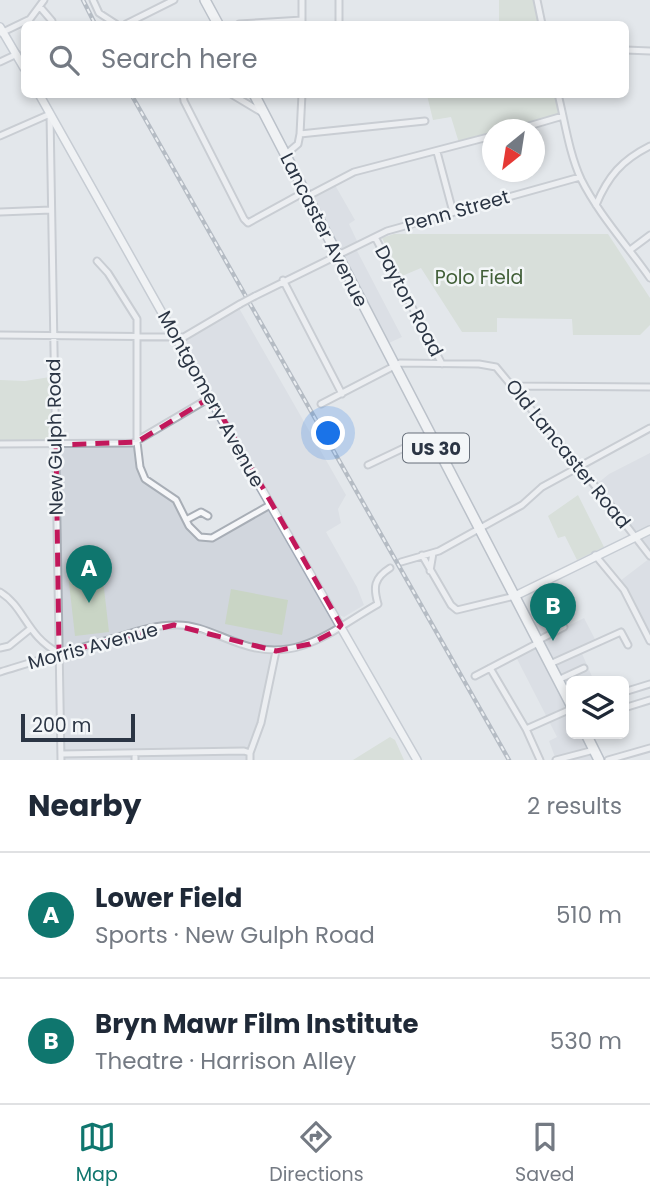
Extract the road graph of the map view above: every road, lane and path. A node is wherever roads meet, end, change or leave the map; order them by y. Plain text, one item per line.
1 (44, 0) edge
2 (93, 0) edge
3 (174, 0) edge
4 (205, 0) edge
5 (302, 0) edge
6 (339, 0) edge
7 (537, 0) edge
8 (40, 7) junction
9 (25, 21) edge
10 (52, 21) dead end
11 (111, 21) edge
12 (132, 21) edge
13 (216, 21) edge
14 (302, 21) edge
15 (339, 21) edge
16 (541, 21) edge
17 (21, 23) edge
18 (1, 31) edge
19 (629, 50) edge
20 (650, 51) edge
21 (17, 54) junction
22 (0, 62) edge
23 (21, 62) edge
24 (41, 98) edge
25 (184, 98) edge
26 (237, 98) edge
27 (256, 98) edge
28 (302, 98) edge
29 (559, 98) edge
30 (263, 113) junction
31 (50, 114) junction
32 (564, 116) junction
33 (425, 121) dead end
34 (545, 121) edge
35 (300, 134) junction
36 (0, 136) edge
37 (482, 139) edge
38 (650, 146) edge
39 (437, 152) junction
40 (285, 155) junction
41 (580, 177) junction
42 (306, 195) junction
43 (596, 205) junction
44 (51, 210) junction
45 (0, 212) edge
46 (453, 212) junction
47 (650, 235) edge
48 (375, 237) junction
49 (630, 250) junction
50 (337, 256) junction
51 (97, 261) dead end
52 (650, 278) edge
53 (284, 280) junction
54 (53, 334) junction
55 (0, 335) edge
56 (136, 336) junction
57 (176, 336) junction
58 (394, 365) junction
59 (442, 365) junction
60 (513, 386) junction
61 (650, 387) edge
62 (342, 394) junction
63 (211, 397) junction
64 (321, 404) dead end
65 (650, 428) edge
66 (429, 436) junction
67 (137, 442) junction
68 (0, 444) edge
69 (55, 445) junction
70 (368, 465) dead end
71 (579, 466) junction
72 (270, 505) junction
73 (208, 516) dead end
74 (186, 520) junction
75 (479, 530) junction
76 (650, 530) edge
77 (635, 536) junction
78 (433, 553) junction
79 (422, 555) junction
80 (596, 555) junction
81 (650, 556) edge
82 (401, 562) dead end
83 (390, 568) dead end
84 (430, 571) junction
85 (505, 579) junction
86 (529, 589) junction
87 (0, 592) edge
88 (515, 596) junction
89 (341, 625) junction
90 (564, 627) dead end
91 (30, 629) junction
92 (648, 632) edge
93 (650, 641) edge
94 (538, 642) junction
95 (628, 645) dead end
96 (0, 648) edge
97 (276, 651) junction
98 (59, 653) junction
99 (550, 664) junction
100 (490, 667) junction
101 (584, 668) dead end
102 (0, 672) edge
103 (475, 676) dead end
104 (558, 680) junction
105 (650, 684) edge
106 (629, 690) edge
107 (566, 697) edge
108 (650, 699) edge
109 (629, 706) edge
110 (566, 709) edge
111 (526, 729) junction
112 (588, 739) edge
113 (650, 748) edge
114 (594, 750) junction
115 (61, 757) edge
116 (250, 757) edge
117 (417, 760) edge
118 (540, 760) edge
119 (556, 760) edge
120 (599, 760) edge
121 (608, 760) edge

1 - 8 street
2 - 11 street
3 - 12 street
4 - 13 highway
5 - 14 street
6 - 15 street
7 - 16 street
8 - 9 street
8 - 10 street
17 - 18 street
18 - 21 main road
19 - 20 street
21 - 22 street
21 - 23 main road
24 - 31 main road, Montgomery Avenue
25 - 42 street
26 - 30 street
27 - 30 highway, Lancaster Avenue / US 30
28 - 35 street
29 - 32 street
30 - 40 highway, Lancaster Avenue / US 30
31 - 36 street
31 - 44 street, New Gulph Road
31 - 57 main road, Montgomery Avenue
32 - 34 street
32 - 41 street
33 - 35 street
35 - 40 street
37 - 39 street
38 - 43 street
39 - 42 street
39 - 46 street
40 - 42 highway, Lancaster Avenue / US 30
41 - 43 street
41 - 46 street, Penn Street
42 - 50 highway, Lancaster Avenue / US 30
43 - 49 street
44 - 45 street
44 - 54 street, New Gulph Road
46 - 48 street, Penn Street
47 - 49 street
48 - 50 street, Penn Street
48 - 59 street, Dayton Road
49 - 52 street
50 - 53 street, Penn Street
50 - 58 highway, Lancaster Avenue / US 30
51 - 56 street
53 - 57 street, Penn Street, bridge
53 - 62 street
54 - 55 street
54 - 56 street
54 - 69 street, New Gulph Road
56 - 57 street
56 - 67 street
57 - 63 main road, Montgomery Avenue
58 - 59 street, Old Lancaster Road
58 - 62 street
58 - 66 highway, US 30
59 - 60 street, Old Lancaster Road
60 - 61 street
60 - 71 street, Old Lancaster Road
62 - 64 street
63 - 67 street
63 - 72 main road, Montgomery Avenue
65 - 71 street
66 - 70 street
66 - 75 highway, US 30
67 - 69 street
67 - 74 street
68 - 69 street
69 - 98 street, New Gulph Road
71 - 75 street
71 - 77 street, Old Lancaster Road
72 - 74 street
72 - 89 main road, Montgomery Avenue
73 - 74 street
75 - 78 street
75 - 85 highway, US 30
76 - 77 main road
77 - 80 main road
77 - 81 street, Old Lancaster Road
78 - 79 street
78 - 84 street
79 - 82 street
79 - 84 street
80 - 86 main road
80 - 92 street
83 - 89 street, Morris Avenue
84 - 88 street
85 - 86 main road
85 - 88 highway, US 30
86 - 88 main road
87 - 91 street
88 - 94 highway, US 30
89 - 97 street, Morris Avenue
89 - 117 main road, Montgomery Avenue
90 - 94 street
91 - 96 street
91 - 98 street
92 - 93 street
94 - 99 highway, US 30
94 - 100 street
95 - 99 street
97 - 98 street, Morris Avenue
97 - 116 street
98 - 102 street, Morris Avenue
98 - 115 street, New Gulph Road
99 - 104 highway, US 30
100 - 103 street
100 - 111 street
101 - 104 street
104 - 107 highway, US 30
105 - 106 street
108 - 109 street
110 - 111 street
111 - 118 street
112 - 114 highway
113 - 121 street
114 - 119 street
114 - 120 highway
115 - 116 street

